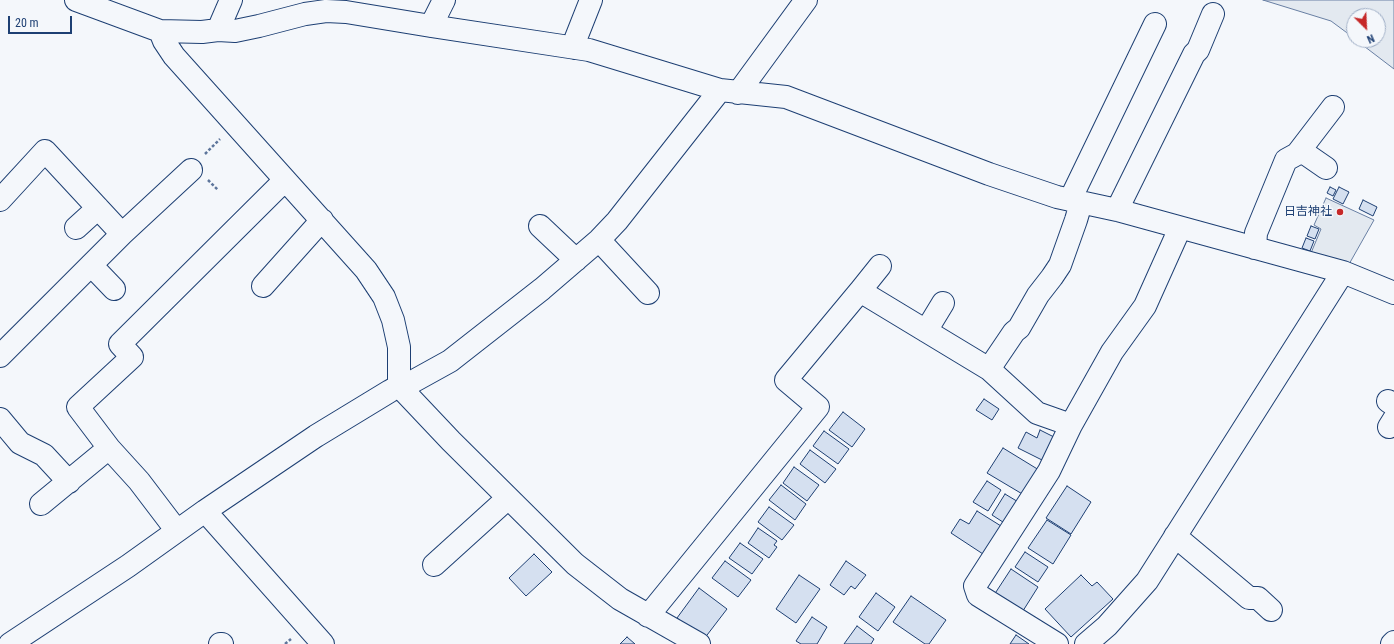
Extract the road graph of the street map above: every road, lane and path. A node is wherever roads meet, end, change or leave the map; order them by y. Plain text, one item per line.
1 (76, 0) edge
2 (231, 0) edge
3 (444, 0) edge
4 (591, 0) edge
5 (806, 0) edge
6 (103, 5) edge
7 (347, 6) edge
8 (1213, 14) dead end
9 (1155, 24) dead end
10 (431, 26) junction
11 (218, 30) junction
12 (160, 31) junction
13 (575, 48) junction
14 (729, 91) junction
15 (1333, 107) dead end
16 (236, 124) junction
17 (1300, 150) junction
18 (1326, 168) dead end
19 (191, 170) joint
20 (285, 180) junction
21 (0, 200) edge
22 (1075, 201) junction
23 (98, 208) junction
24 (1117, 210) junction
25 (322, 220) junction
26 (540, 226) dead end
27 (76, 228) dead end
28 (1180, 228) junction
29 (122, 234) junction
30 (599, 240) junction
31 (1255, 248) junction
32 (576, 260) junction
33 (91, 265) junction
34 (880, 266) dead end
35 (1343, 272) junction
36 (263, 286) dead end
37 (114, 289) dead end
38 (860, 291) junction
39 (648, 293) dead end
40 (1394, 293) edge
41 (943, 303) dead end
42 (926, 331) junction
43 (0, 356) edge
44 (989, 369) junction
45 (399, 386) junction
46 (0, 419) edge
47 (1071, 425) junction
48 (109, 448) junction
49 (70, 482) junction
50 (508, 498) junction
51 (41, 504) dead end
52 (205, 511) junction
53 (177, 531) junction
54 (1175, 536) junction
55 (434, 565) dead end
56 (1272, 610) dead end
57 (648, 616) junction
58 (10, 644) edge
59 (323, 644) edge
60 (699, 644) edge
61 (1056, 644) edge
62 (1086, 644) edge

1 - 6 street
2 - 11 street
3 - 10 street
4 - 13 street
5 - 14 street
6 - 12 street
7 - 10 street
7 - 11 street
8 - 24 street
9 - 22 street
10 - 13 street
11 - 12 street
12 - 16 street
13 - 14 street
14 - 22 street
14 - 30 street
15 - 17 street
16 - 19 path
16 - 20 street
17 - 18 street
17 - 31 street
19 - 29 street
20 - 25 street
20 - 48 street
21 - 23 street
22 - 24 street
22 - 44 street
23 - 27 street
23 - 29 street
24 - 28 street
25 - 36 street
25 - 45 street
26 - 32 street
28 - 31 street
28 - 47 street
29 - 33 street
30 - 32 street
30 - 39 street
31 - 35 street
32 - 45 street
33 - 37 street
33 - 43 street
34 - 38 street
35 - 40 street
35 - 54 street
38 - 42 street
38 - 57 street
41 - 42 street
42 - 44 street
44 - 47 street
45 - 50 street
45 - 52 street
46 - 49 street
47 - 61 street
48 - 49 street
48 - 53 street
49 - 51 street
50 - 55 street
50 - 57 street
52 - 53 street
52 - 59 street
53 - 58 street
54 - 56 street
54 - 62 street
57 - 60 street

